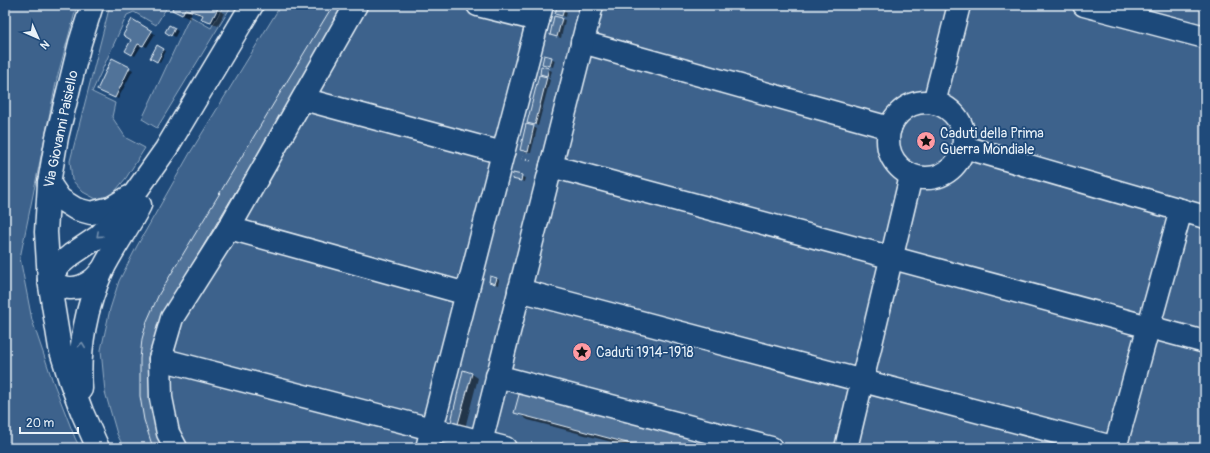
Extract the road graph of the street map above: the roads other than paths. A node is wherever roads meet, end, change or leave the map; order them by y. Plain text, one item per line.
1 (92, 5) edge
2 (252, 5) edge
3 (356, 5) edge
4 (478, 5) edge
5 (592, 5) edge
6 (959, 5) edge
7 (1084, 5) edge
8 (540, 13) edge
9 (1205, 37) edge
10 (582, 42) junction
11 (303, 99) junction
12 (934, 103) junction
13 (890, 128) junction
14 (964, 147) junction
15 (166, 149) junction
16 (503, 153) junction
17 (551, 166) junction
18 (911, 176) junction
19 (49, 183) junction
20 (134, 194) junction
21 (1181, 210) junction
22 (1205, 218) edge
23 (229, 228) junction
24 (891, 258) junction
25 (103, 269) junction
26 (49, 280) junction
27 (519, 290) junction
28 (467, 294) junction
29 (1148, 327) junction
30 (1205, 342) edge
31 (160, 359) junction
32 (497, 376) junction
33 (862, 381) junction
34 (82, 412) junction
35 (429, 438) edge
36 (481, 442) junction
37 (98, 448) edge
38 (176, 448) edge
39 (505, 448) edge
40 (771, 448) edge
41 (846, 448) edge
42 (1115, 448) edge

1 - 19 street, Via Giovanni Paisiello
2 - 15 street
3 - 11 street
4 - 8 street
5 - 10 street
6 - 12 street
7 - 9 street
8 - 16 street
10 - 13 street
10 - 17 street
11 - 16 street
11 - 23 street
12 - 13 street
12 - 14 street
13 - 18 street
14 - 18 street
14 - 21 street
15 - 20 street
15 - 25 street
16 - 28 street
17 - 24 street
17 - 27 street
18 - 24 street
19 - 20 street
19 - 26 street, Via Giovanni Paisiello
20 -> 26 street
21 - 22 street
21 - 29 street
23 - 28 street
23 - 31 street
24 - 29 street
24 - 33 street
25 - 26 street
34 -> 25 street
26 - 34 street, Via Giovanni Paisiello
27 - 32 street
27 - 33 street
28 - 35 street
29 - 30 street
29 - 42 street
31 - 35 street
31 - 38 street
32 - 36 street
32 - 40 street
33 - 41 street
33 - 42 street
34 - 37 street, Via Giovanni Paisiello
35 - 36 street
36 - 39 street

